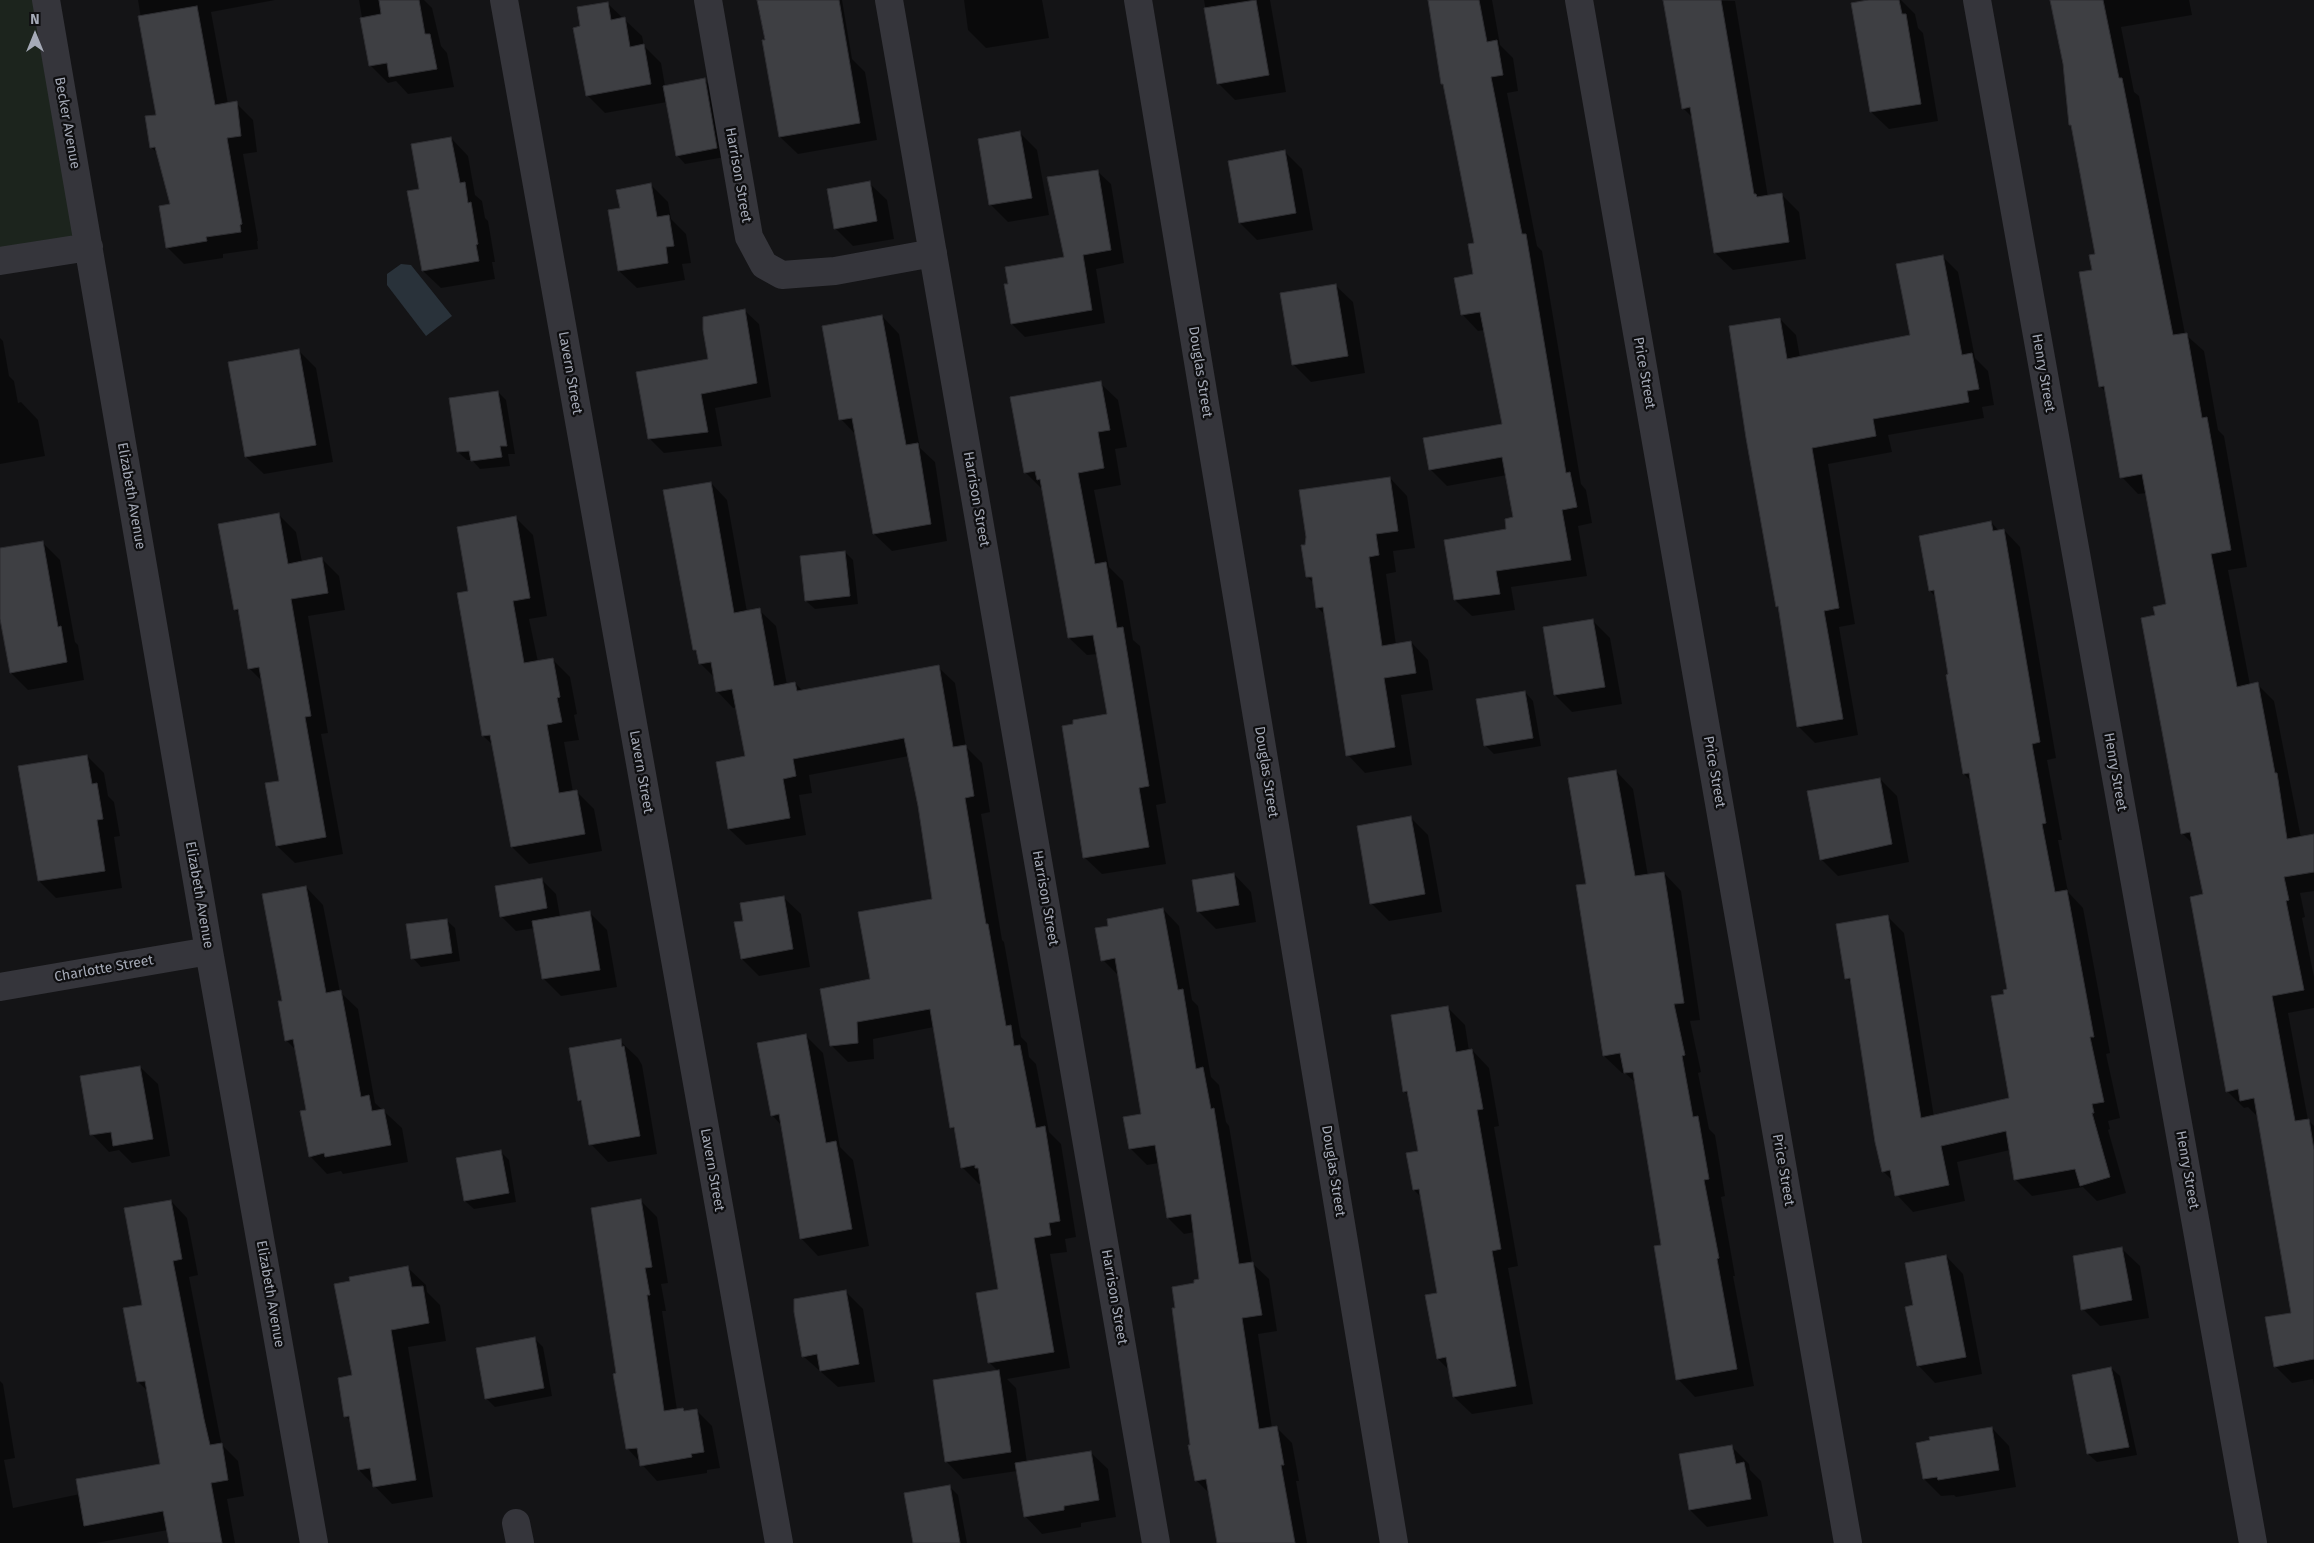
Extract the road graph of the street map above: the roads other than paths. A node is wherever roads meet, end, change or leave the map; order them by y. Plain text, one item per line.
1 (46, 0) edge
2 (504, 0) edge
3 (708, 0) edge
4 (889, 0) edge
5 (1138, 0) edge
6 (1579, 0) edge
7 (1976, 0) edge
8 (89, 247) junction
9 (933, 254) junction
10 (0, 261) edge
11 (209, 951) junction
12 (0, 988) edge
13 (314, 1543) edge
14 (779, 1543) edge
15 (1156, 1543) edge
16 (1394, 1543) edge
17 (1848, 1543) edge
18 (2254, 1543) edge

1 - 8 street, Becker Avenue
2 - 14 street, Lavern Street
3 - 9 street, Harrison Street
4 - 9 street, Harrison Street
5 - 16 street, Douglas Street
6 - 17 street, Price Street
7 - 18 street, Henry Street
8 - 10 street
8 - 11 street, Elizabeth Avenue
9 - 15 street, Harrison Street
11 - 12 street, Charlotte Street
11 - 13 street, Elizabeth Avenue

